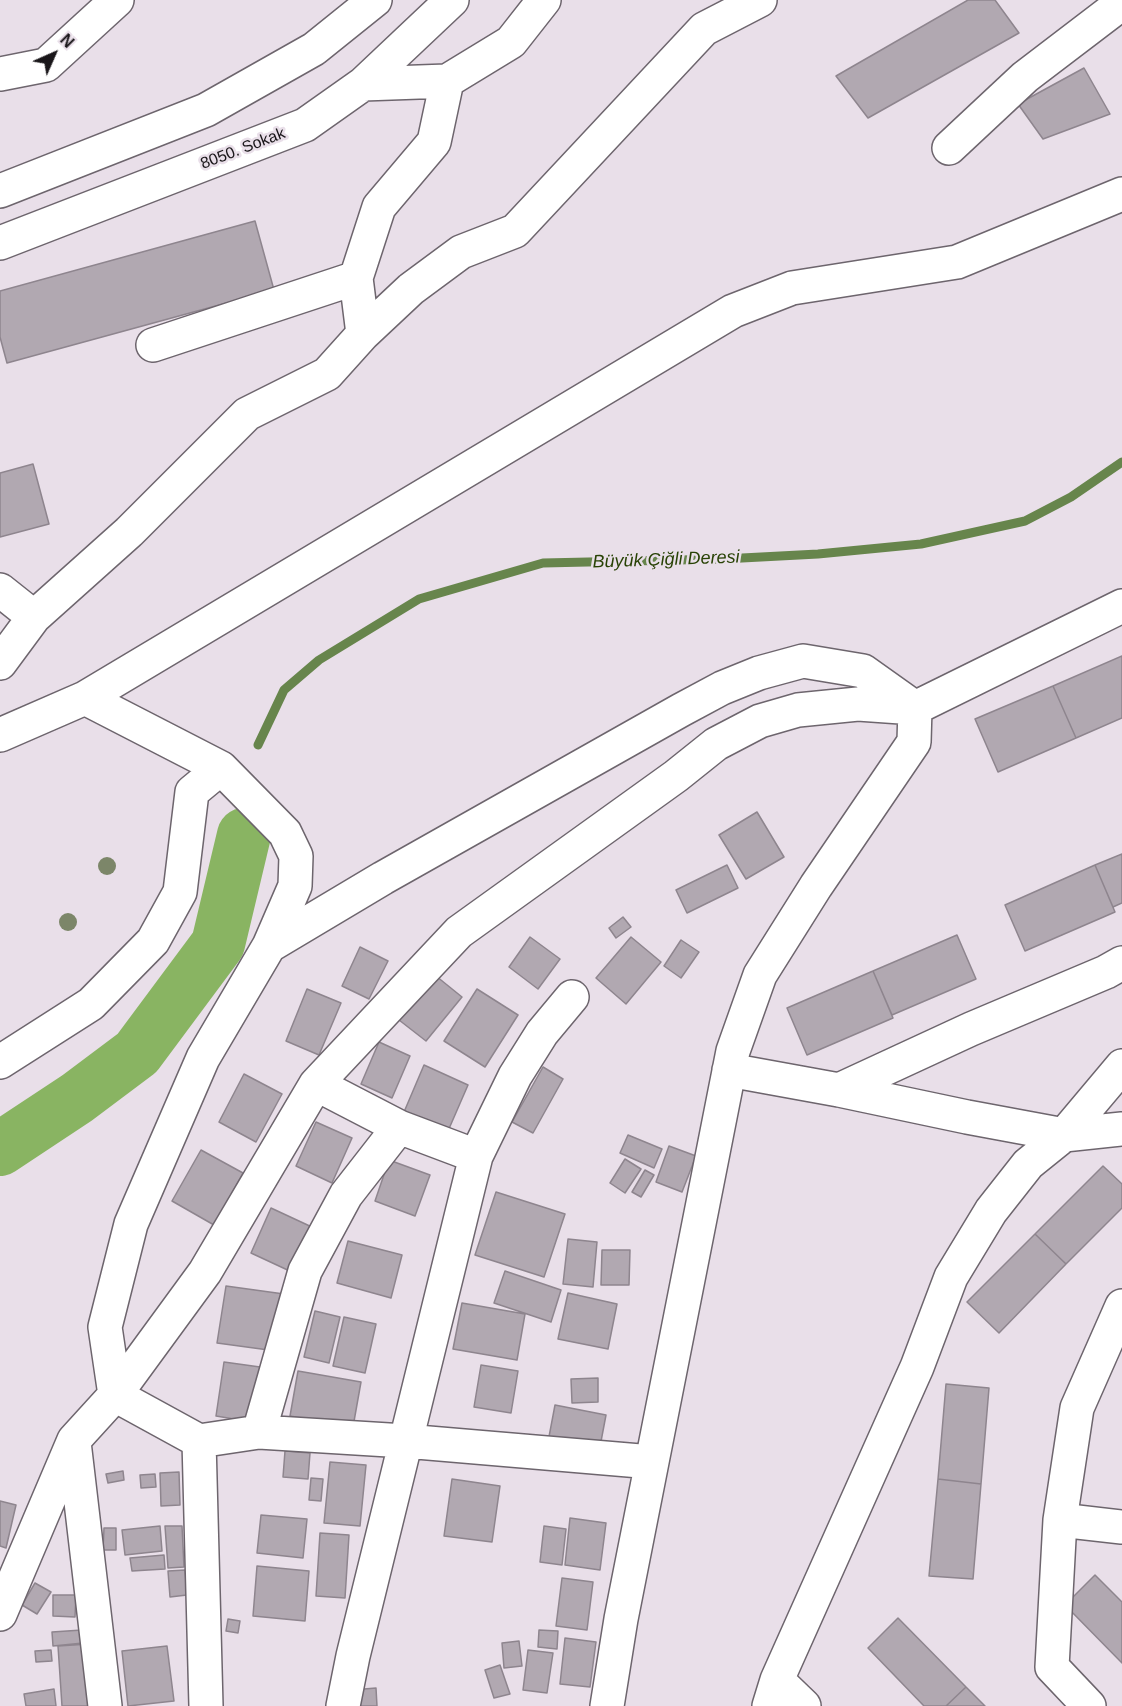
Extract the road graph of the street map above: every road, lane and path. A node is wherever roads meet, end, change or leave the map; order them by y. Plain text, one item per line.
1 (117, 0) edge
2 (375, 0) edge
3 (452, 0) edge
4 (544, 0) edge
5 (760, 0) edge
6 (1122, 3) edge
7 (0, 74) edge
8 (447, 81) junction
9 (363, 84) junction
10 (949, 148) dead end
11 (0, 191) edge
12 (1122, 195) edge
13 (0, 243) edge
14 (356, 278) junction
15 (363, 334) junction
16 (153, 345) dead end
17 (0, 590) edge
18 (1122, 606) edge
19 (0, 615) edge
20 (34, 617) junction
21 (0, 663) edge
22 (85, 698) junction
23 (915, 708) junction
24 (0, 735) edge
25 (221, 768) junction
26 (269, 946) junction
27 (1122, 963) edge
28 (572, 997) dead end
29 (0, 1062) edge
30 (1122, 1066) edge
31 (729, 1070) junction
32 (316, 1084) junction
33 (839, 1090) junction
34 (399, 1127) junction
35 (1122, 1129) edge
36 (1064, 1135) junction
37 (476, 1156) junction
38 (1122, 1306) edge
39 (115, 1395) junction
40 (259, 1432) junction
41 (74, 1440) junction
42 (199, 1441) junction
43 (405, 1441) junction
44 (652, 1462) junction
45 (1060, 1520) junction
46 (1122, 1527) edge
47 (0, 1614) edge
48 (773, 1693) edge
49 (105, 1706) edge
50 (206, 1706) edge
51 (343, 1706) edge
52 (607, 1706) edge
53 (804, 1706) edge
54 (1089, 1706) edge

1 - 7 street
2 - 11 street
3 - 9 street, 8050. Sokak
4 - 8 street
5 - 15 street
6 - 10 street
8 - 9 street
8 - 14 street
9 - 13 street, 8050. Sokak
12 - 22 street
14 - 15 street
14 - 16 street
15 - 20 street
17 - 20 street
18 - 23 street
19 - 20 street
20 - 21 street
22 - 24 street
22 - 25 street
23 - 26 street
23 - 31 street
23 - 32 street
25 - 26 street
25 - 29 street
26 - 39 street
27 - 33 street
28 - 37 street
30 - 36 street
31 - 33 street
31 - 44 street
32 - 34 street
32 - 39 street
33 - 36 street
34 - 37 street
34 - 40 street
35 - 36 street
36 - 48 street
37 - 43 street
38 - 45 street
39 - 41 street
39 - 42 street
40 - 42 street
40 - 43 street
41 - 47 street
41 - 49 street
42 - 50 street
43 - 44 street
43 - 51 street
44 - 52 street
45 - 46 street
45 - 54 street
48 - 53 street

